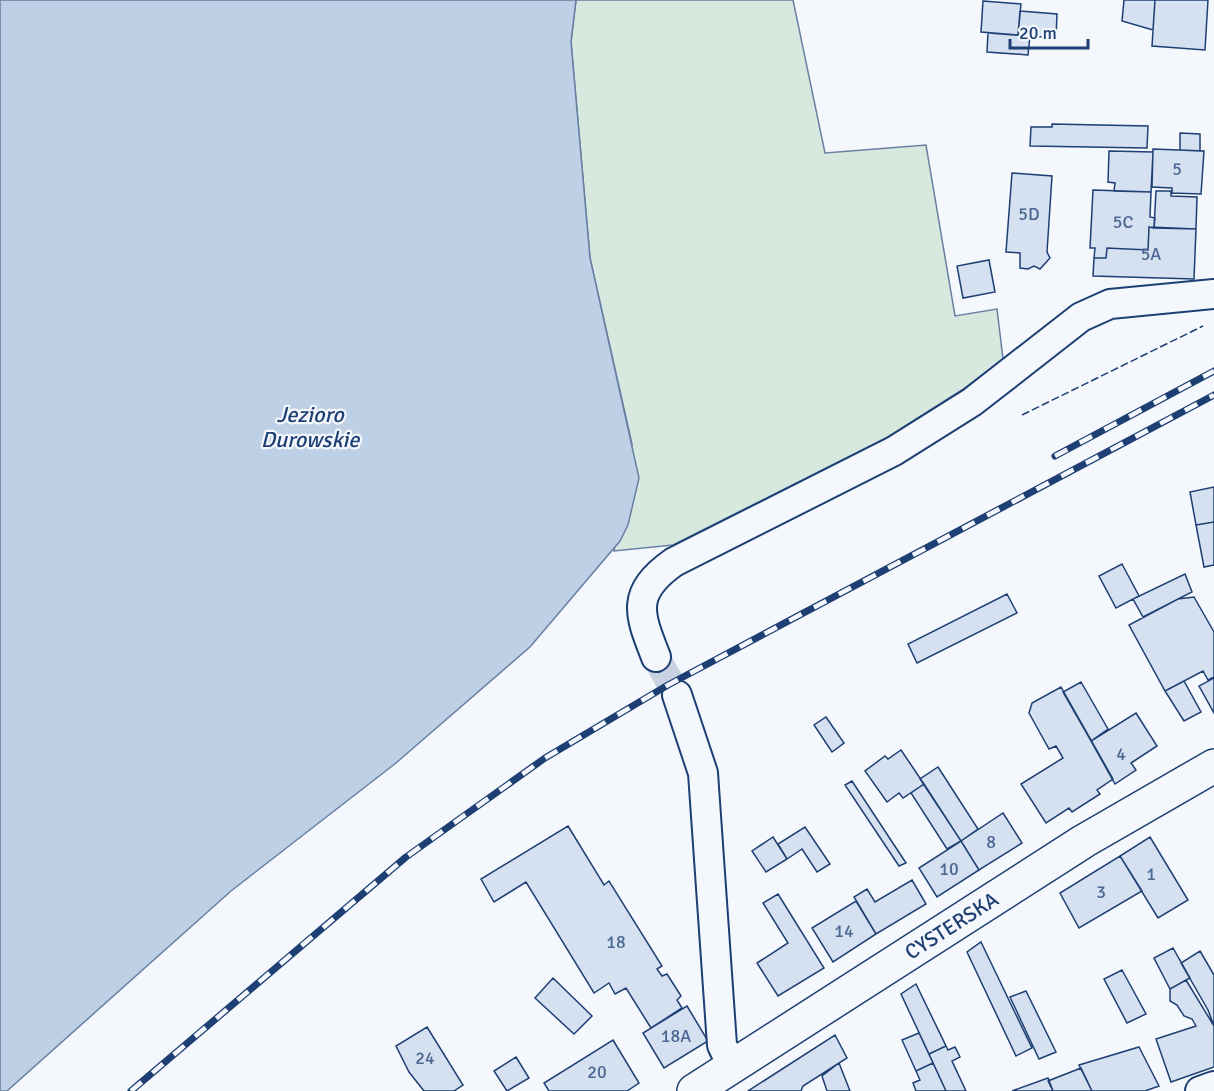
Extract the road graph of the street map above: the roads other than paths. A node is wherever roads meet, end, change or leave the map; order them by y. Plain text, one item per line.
1 (1214, 294) edge
2 (656, 657) tunnel mouth
3 (677, 695) tunnel mouth
4 (1214, 766) edge
5 (732, 1066) junction
6 (1214, 1086) edge
7 (694, 1091) edge
8 (1200, 1091) edge

1 - 2 street
3 - 5 street
4 - 5 main road, CYSTERSKA
5 - 7 main road, CYSTERSKA
6 - 8 street

